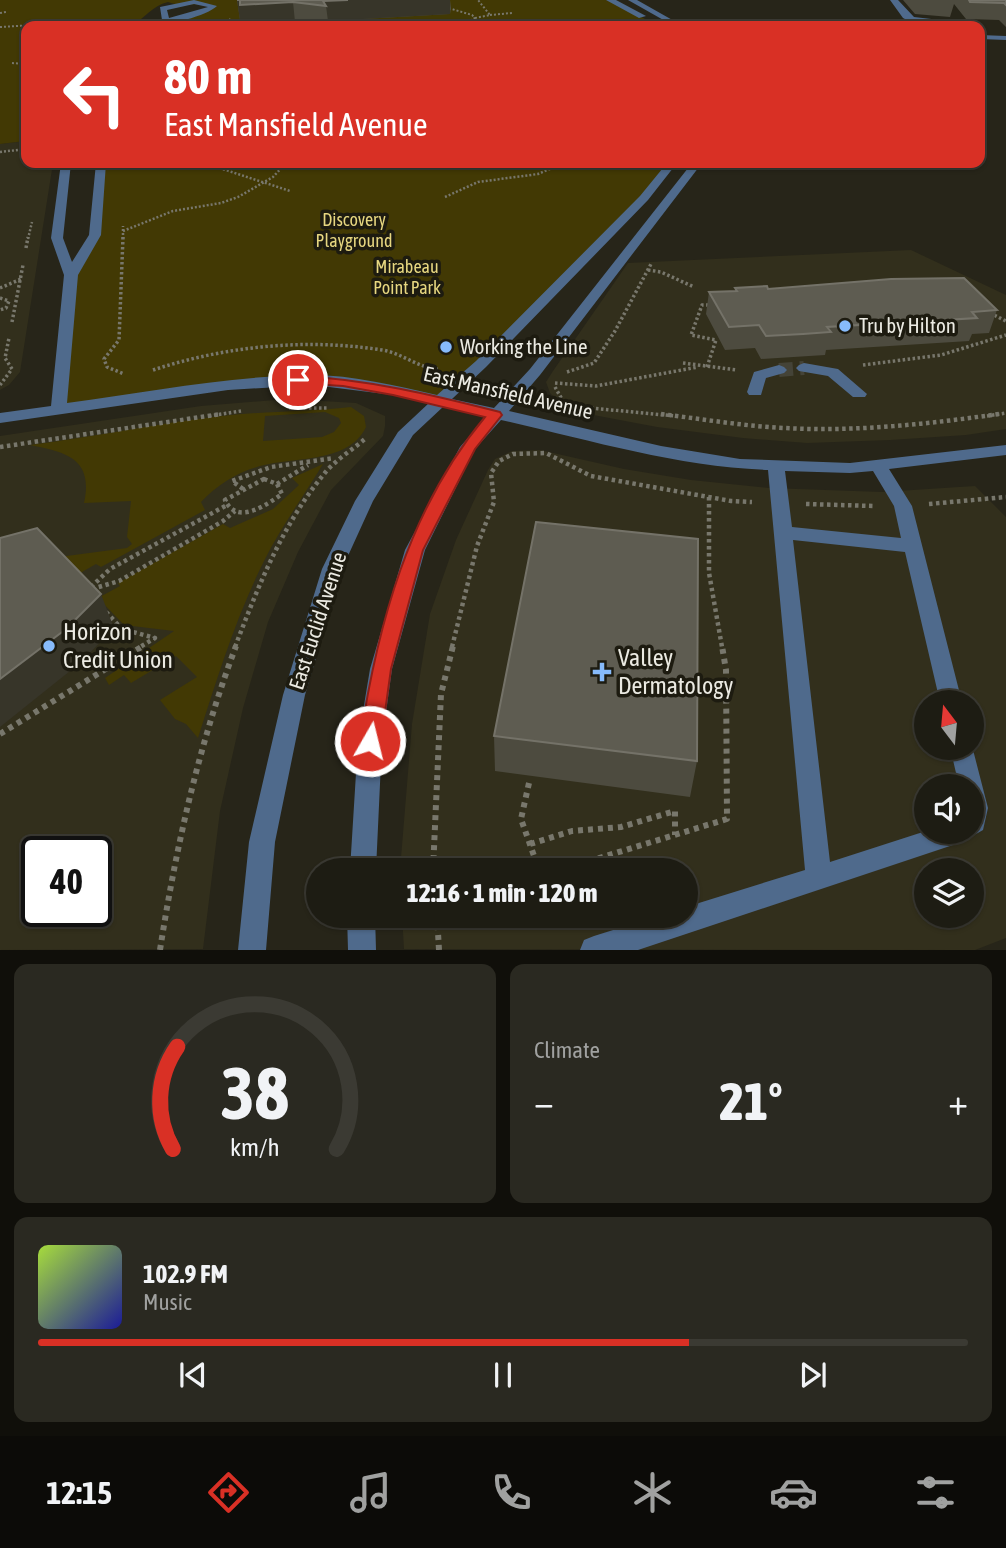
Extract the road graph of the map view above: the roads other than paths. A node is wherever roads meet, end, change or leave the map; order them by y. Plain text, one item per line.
1 (610, 0) edge
2 (632, 0) edge
3 (894, 0) edge
4 (953, 10) dead end
5 (165, 19) junction
6 (162, 21) edge
7 (649, 21) edge
8 (671, 21) edge
9 (929, 21) edge
10 (960, 21) edge
11 (985, 37) edge
12 (1006, 38) edge
13 (65, 168) edge
14 (101, 168) edge
15 (668, 168) edge
16 (693, 168) edge
17 (71, 275) junction
18 (804, 368) tunnel mouth
19 (779, 370) tunnel mouth
20 (755, 392) dead end
21 (859, 394) dead end
22 (439, 401) junction
23 (59, 409) junction
24 (495, 415) junction
25 (0, 418) edge
26 (1006, 450) edge
27 (776, 466) junction
28 (879, 466) junction
29 (782, 532) junction
30 (913, 546) junction
31 (948, 690) edge
32 (922, 844) edge
33 (364, 858) edge
34 (819, 878) junction
35 (361, 928) edge
36 (252, 950) edge
37 (362, 950) edge
38 (594, 950) edge

1 - 7 street
2 - 8 street
3 - 9 street
4 - 10 street
5 - 5 street
5 - 6 street
11 - 12 street
13 - 17 street
14 - 17 street
15 - 22 street, East Euclid Avenue
16 - 24 street
17 - 23 street
18 - 21 street
19 - 20 street
22 - 23 street, East Mansfield Avenue
22 - 24 street, East Mansfield Avenue
22 - 36 street, East Euclid Avenue
23 - 25 street, East Mansfield Avenue
24 - 27 street, East Mansfield Avenue
24 - 33 street
26 - 28 street, East Mansfield Avenue
27 - 28 street, East Mansfield Avenue
27 - 29 street
28 - 30 street
29 - 30 street
29 - 34 street
30 - 31 street
32 - 34 street
34 - 38 street
35 - 37 street

